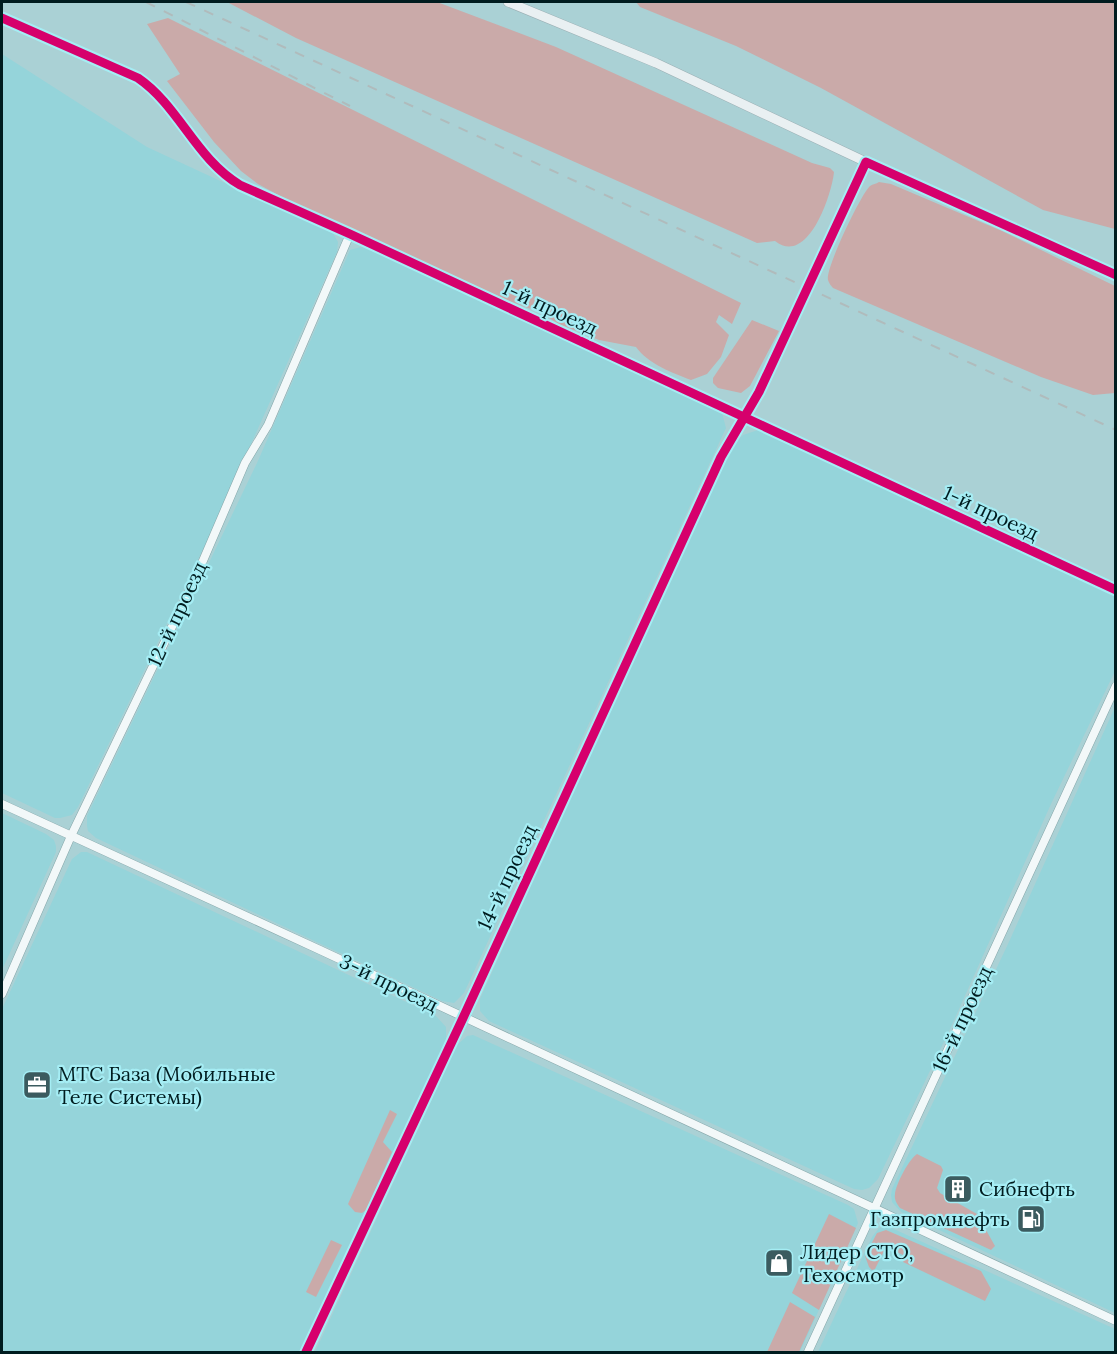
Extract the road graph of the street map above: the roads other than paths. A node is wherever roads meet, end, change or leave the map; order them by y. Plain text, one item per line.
1 (508, 2) edge
2 (2, 18) edge
3 (866, 162) junction
4 (350, 234) junction
5 (1116, 275) edge
6 (743, 418) junction
7 (1116, 590) edge
8 (1116, 686) edge
9 (2, 804) edge
10 (71, 836) junction
11 (2, 994) edge
12 (463, 1018) junction
13 (875, 1208) junction
14 (1116, 1321) edge
15 (306, 1353) edge
16 (808, 1353) edge

1 - 3 main road
2 - 4 street, 1-й проезд
3 - 5 street
3 - 6 street, 14-й проезд
4 - 6 street, 1-й проезд
4 - 10 street, 12-й проезд
6 - 7 street, 1-й проезд
6 - 12 street, 14-й проезд
8 - 13 street, 16-й проезд
9 - 10 street, 3-й проезд
10 - 11 street, 12-й проезд
10 - 12 street, 3-й проезд
12 - 13 street, 3-й проезд
12 - 15 street, 14-й проезд
13 - 14 street, 3-й проезд
13 - 16 street, 16-й проезд

